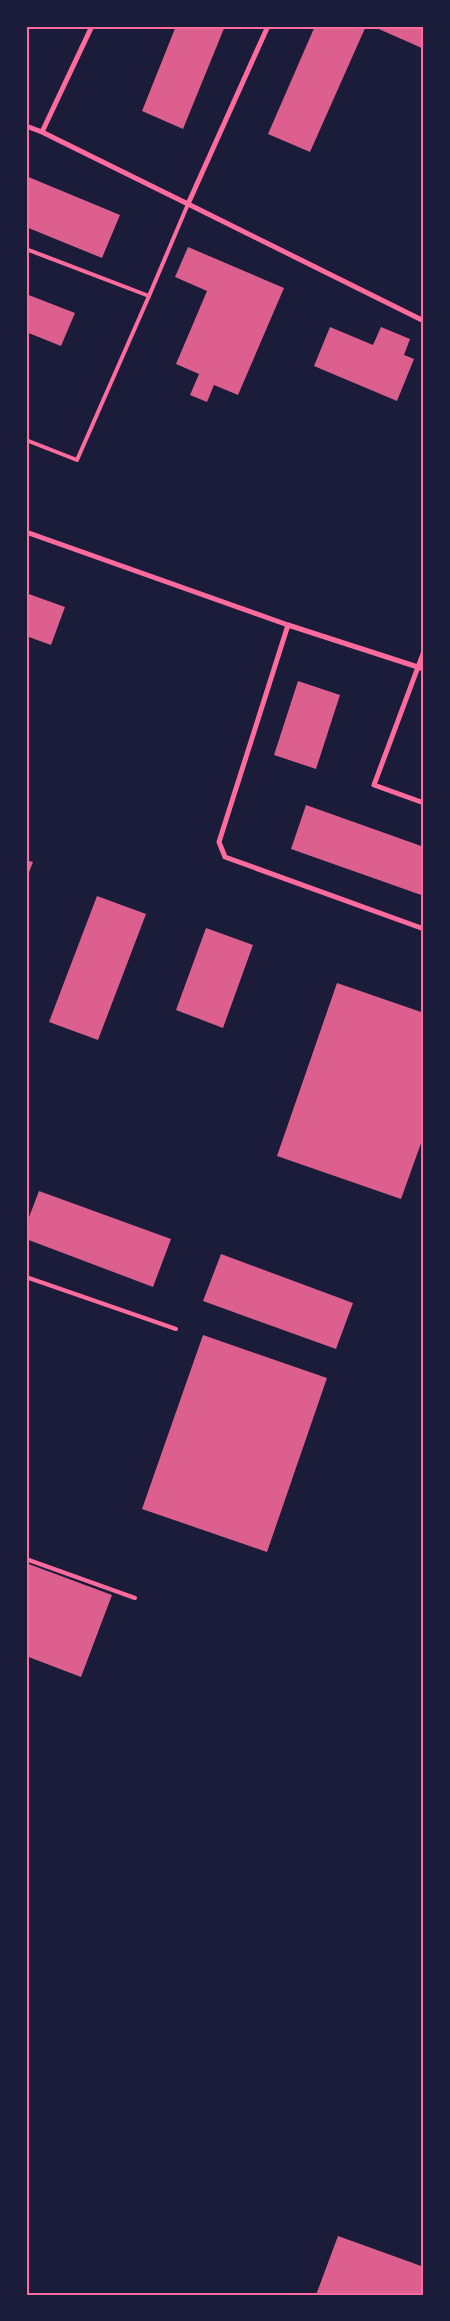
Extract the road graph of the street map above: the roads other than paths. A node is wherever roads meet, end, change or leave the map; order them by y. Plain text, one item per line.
1 (92, 26) edge
2 (268, 26) edge
3 (26, 126) edge
4 (42, 132) junction
5 (188, 204) junction
6 (26, 249) edge
7 (149, 296) junction
8 (424, 321) edge
9 (26, 440) edge
10 (26, 532) edge
11 (288, 625) junction
12 (424, 652) edge
13 (421, 668) edge
14 (424, 803) edge
15 (424, 929) edge
16 (26, 1277) edge
17 (176, 1329) dead end
18 (26, 1559) edge
19 (135, 1598) dead end

1 - 4 street
2 - 5 street
3 - 4 street
4 - 5 street
5 - 7 lane
5 - 8 street
6 - 7 lane
7 - 9 lane
10 - 11 street
11 - 13 street
11 - 15 street
12 - 13 street
13 - 14 street
16 - 17 lane
18 - 19 lane

